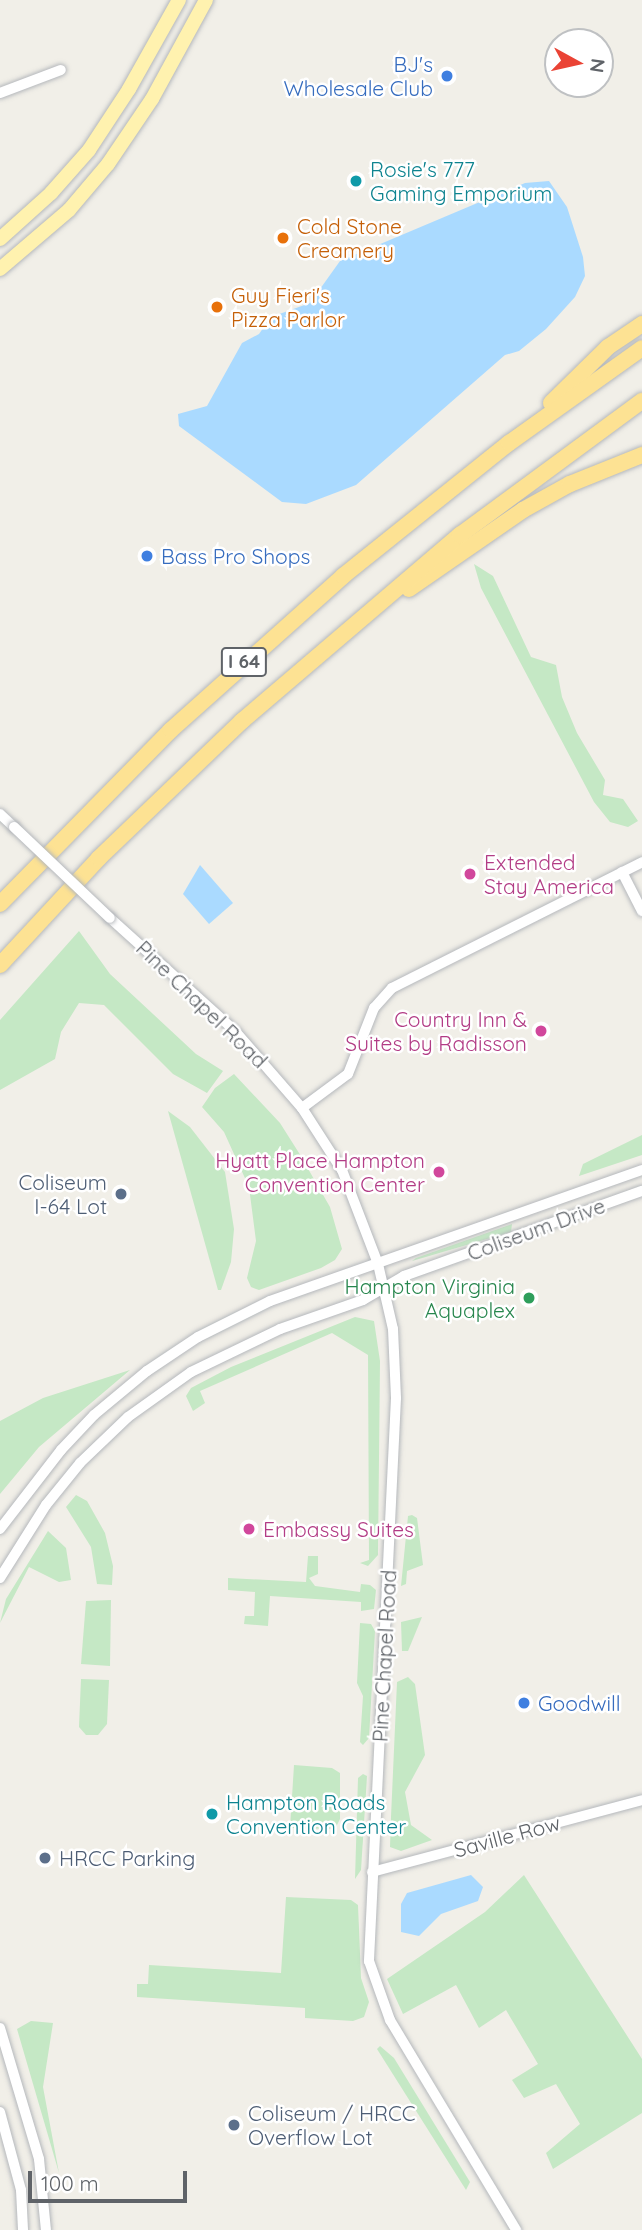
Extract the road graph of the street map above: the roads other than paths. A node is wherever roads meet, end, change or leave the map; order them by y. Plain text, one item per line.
1 (179, 0) edge
2 (206, 0) edge
3 (61, 70) dead end
4 (0, 93) edge
5 (0, 239) edge
6 (0, 269) edge
7 (642, 324) edge
8 (642, 348) edge
9 (642, 401) edge
10 (509, 443) junction
11 (642, 455) edge
12 (337, 637) junction
13 (0, 814) edge
14 (642, 862) edge
15 (622, 872) junction
16 (0, 904) edge
17 (642, 911) edge
18 (0, 965) edge
19 (302, 1108) junction
20 (642, 1170) edge
21 (642, 1191) edge
22 (378, 1264) junction
23 (384, 1288) junction
24 (0, 1529) edge
25 (0, 1578) edge
26 (642, 1800) edge
27 (372, 1872) junction
28 (0, 2028) edge
29 (0, 2112) edge
30 (23, 2230) edge
31 (46, 2230) edge
32 (516, 2230) edge

1 - 5 main road
2 - 6 main road
3 - 4 street
7 - 10 highway
8 - 10 highway, I 64
9 - 12 highway, I 64
10 - 16 highway, I 64
11 - 12 highway
12 - 18 highway, I 64
13 - 19 street, Pine Chapel Road, bridge
14 - 15 street
15 - 17 street
15 - 19 street
19 - 22 street, Pine Chapel Road
20 - 22 street, Coliseum Drive
21 - 23 street, Coliseum Drive
22 - 23 street, Pine Chapel Road
22 - 24 street, Coliseum Drive
23 - 25 street, Coliseum Drive
23 - 27 street, Pine Chapel Road
26 - 27 street, Saville Row
27 - 32 street, Pine Chapel Road
28 - 31 street
29 - 30 street

